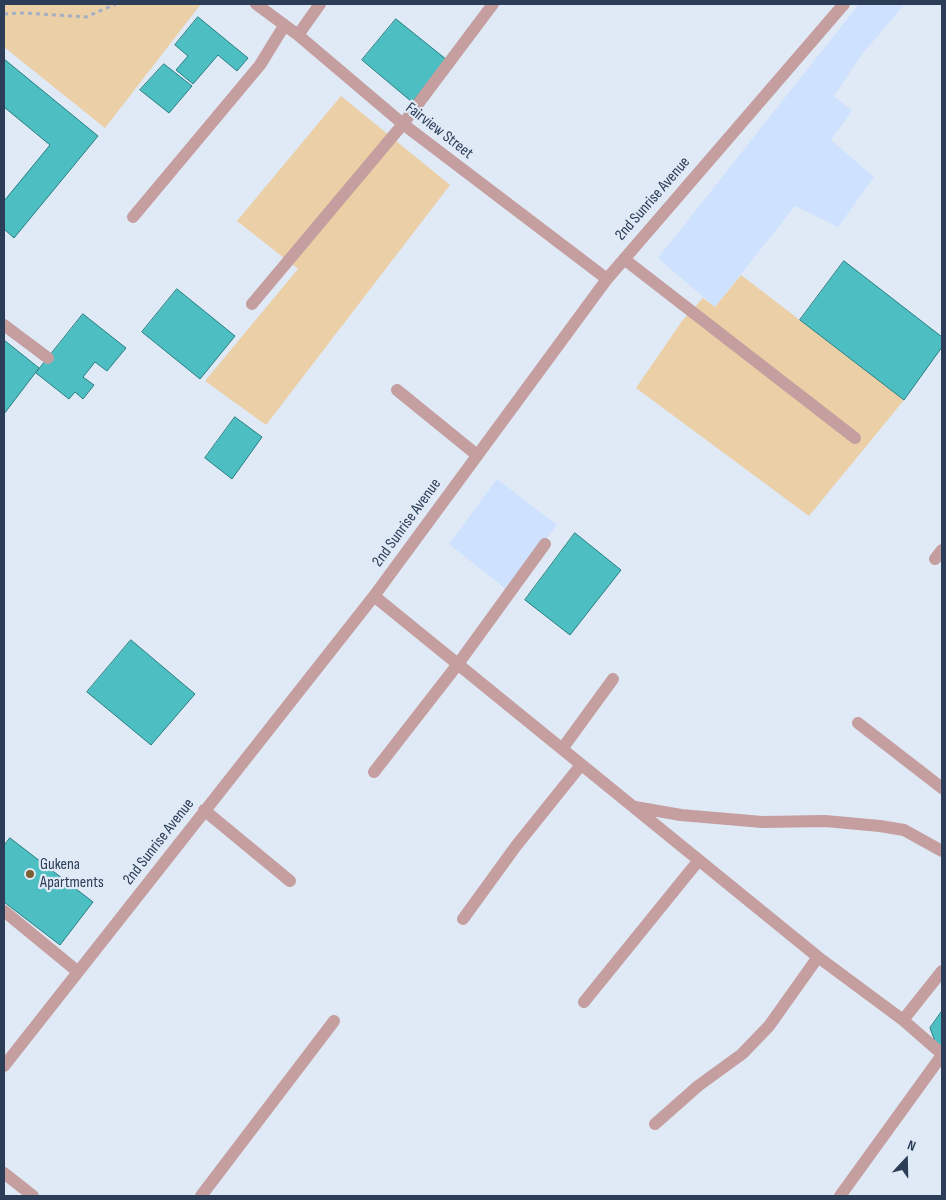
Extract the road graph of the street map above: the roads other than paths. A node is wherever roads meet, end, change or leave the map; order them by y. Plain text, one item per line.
1 (256, 4) edge
2 (320, 4) edge
3 (493, 4) edge
4 (844, 4) edge
5 (284, 26) junction
6 (298, 35) junction
7 (403, 124) junction
8 (133, 217) dead end
9 (624, 258) junction
10 (607, 279) junction
11 (252, 304) dead end
12 (4, 325) edge
13 (48, 358) dead end
14 (397, 390) dead end
15 (855, 438) dead end
16 (477, 455) junction
17 (545, 544) dead end
18 (374, 596) junction
19 (458, 664) junction
20 (613, 679) dead end
21 (858, 723) dead end
22 (562, 749) junction
23 (582, 765) junction
24 (374, 772) dead end
25 (942, 788) edge
26 (633, 806) junction
27 (204, 810) junction
28 (942, 851) edge
29 (699, 860) junction
30 (290, 881) dead end
31 (4, 912) edge
32 (463, 919) dead end
33 (818, 957) junction
34 (77, 971) junction
35 (942, 971) edge
36 (584, 1002) dead end
37 (903, 1020) junction
38 (334, 1021) dead end
39 (942, 1054) edge
40 (4, 1066) edge
41 (656, 1124) dead end
42 (4, 1173) edge
43 (33, 1196) edge
44 (200, 1196) edge
45 (840, 1196) edge

1 - 5 street, Fairview Street
2 - 6 street
3 - 7 street
4 - 9 street, 2nd Sunrise Avenue
5 - 6 street, Fairview Street
5 - 8 street
6 - 7 street, Fairview Street
7 - 10 street, Fairview Street
7 - 11 street
9 - 10 street, 2nd Sunrise Avenue
9 - 15 street
10 - 16 street, 2nd Sunrise Avenue
12 - 13 street
14 - 16 street
16 - 18 street, 2nd Sunrise Avenue
17 - 19 street
18 - 19 street
18 - 27 street, 2nd Sunrise Avenue
19 - 22 street
19 - 24 street
20 - 22 street
21 - 25 street
22 - 23 street
23 - 26 street
23 - 32 street
26 - 28 street
26 - 29 street
27 - 30 street
27 - 34 street, 2nd Sunrise Avenue
29 - 33 street
29 - 36 street
31 - 34 street
33 - 37 street
33 - 41 street
34 - 40 street, 2nd Sunrise Avenue
35 - 37 street
37 - 39 street
38 - 44 street
39 - 45 street
42 - 43 street

